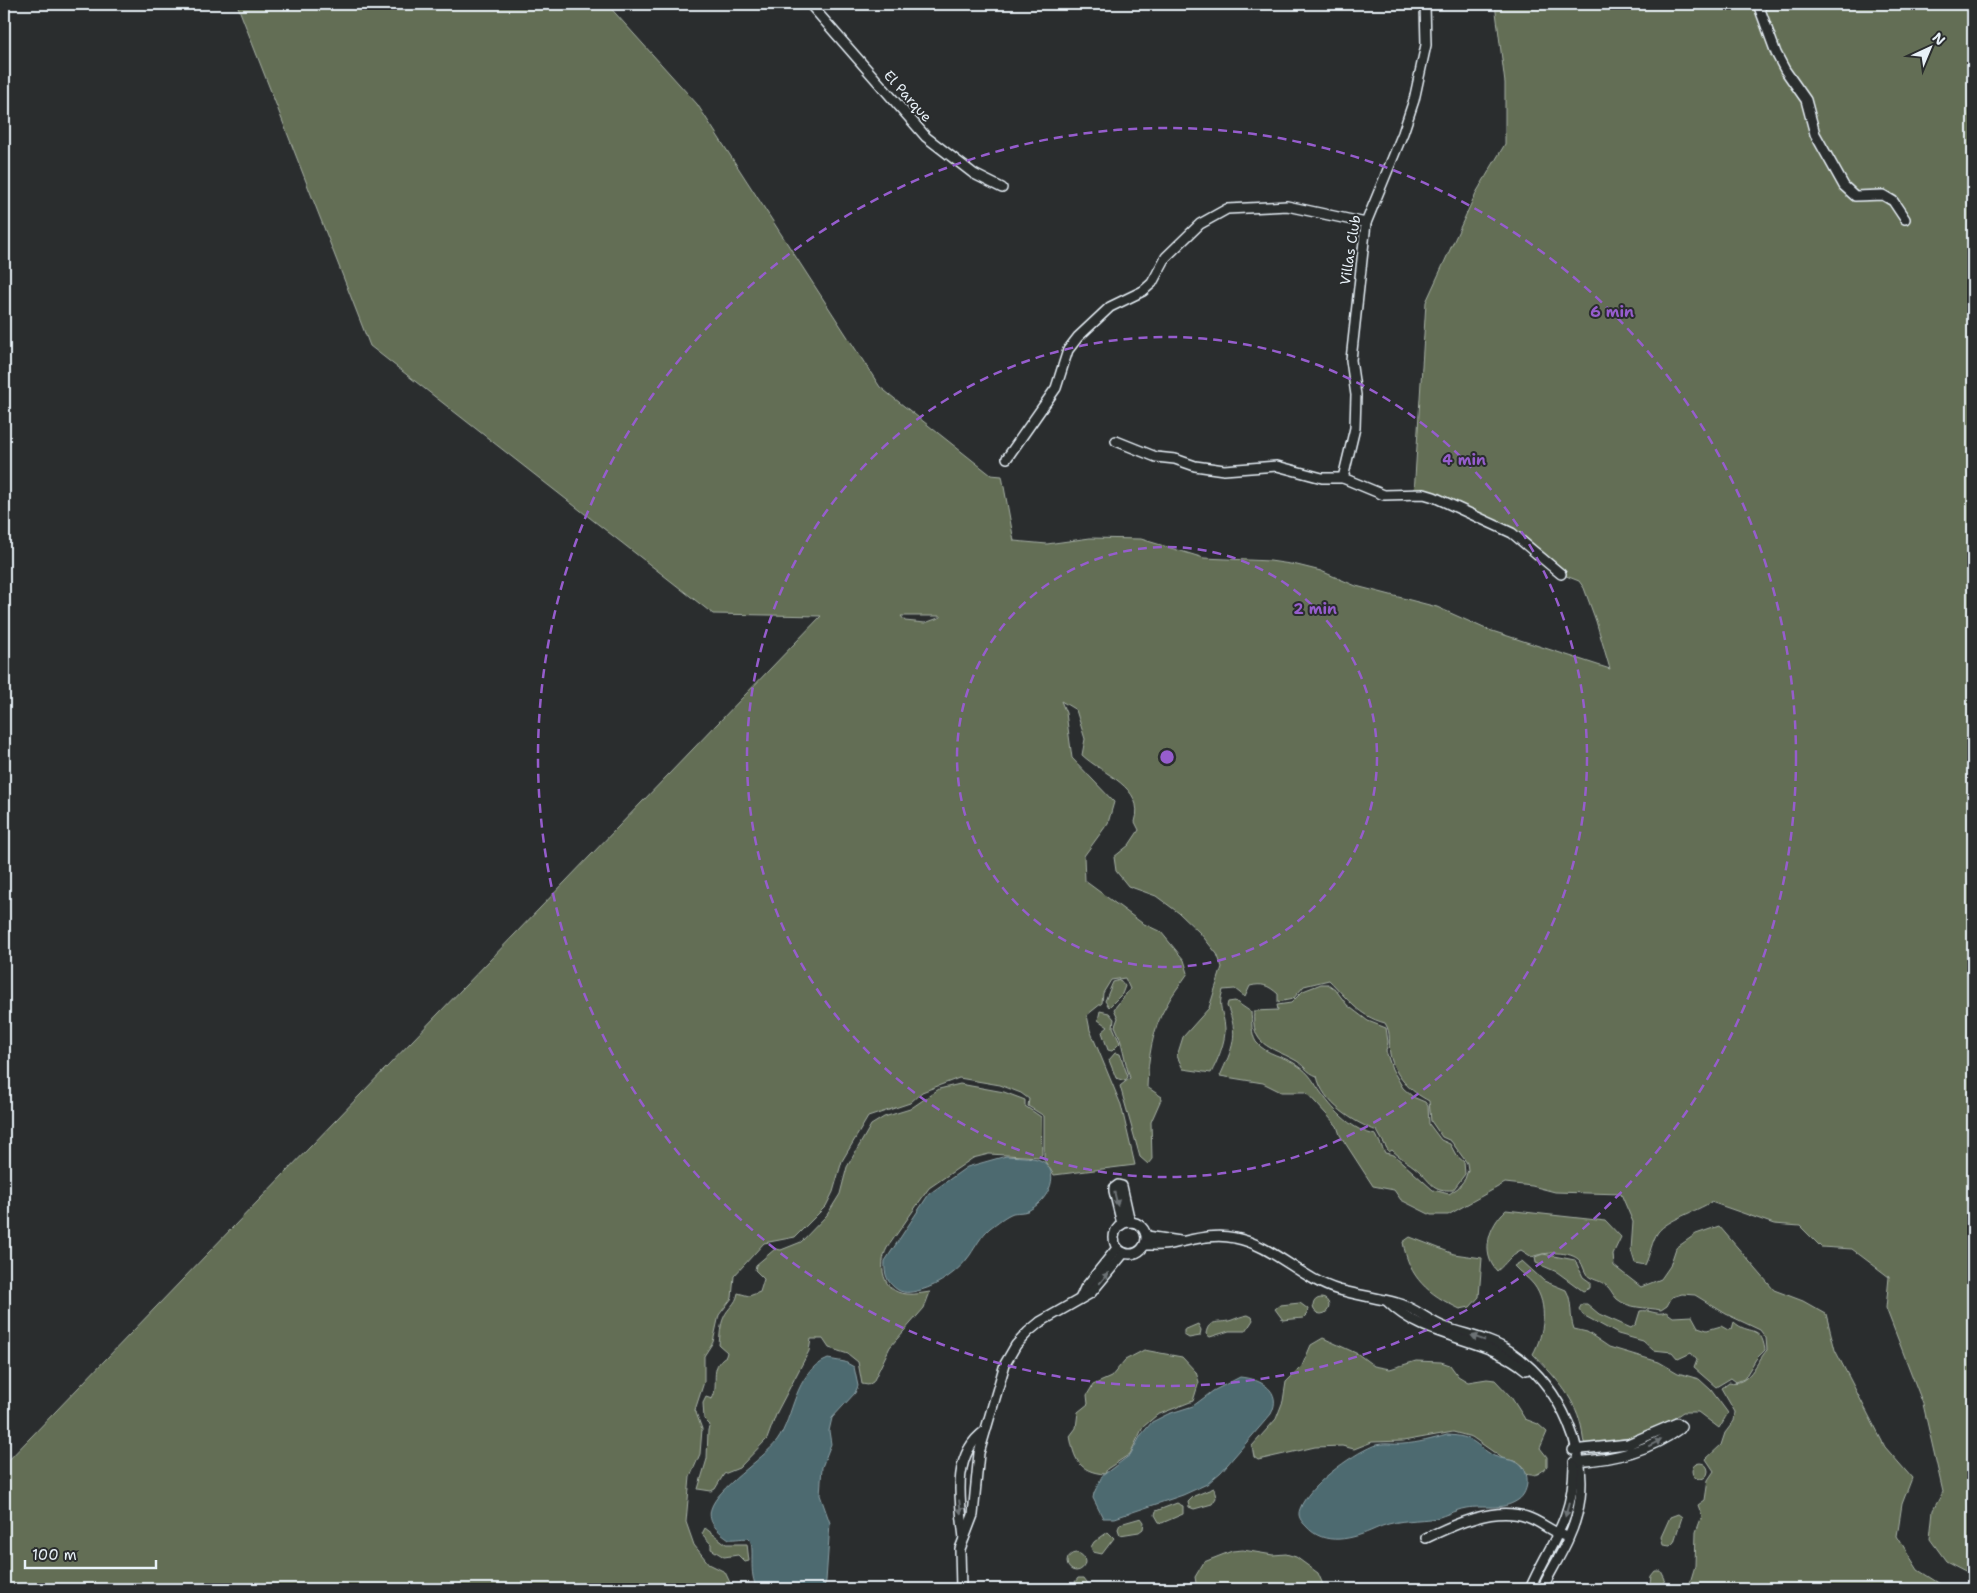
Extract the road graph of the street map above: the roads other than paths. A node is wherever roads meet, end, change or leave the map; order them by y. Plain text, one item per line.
1 (810, 4) edge
2 (1425, 4) edge
3 (1758, 4) edge
4 (1002, 188) dead end
5 (1906, 219) dead end
6 (1366, 223) junction
7 (1116, 441) dead end
8 (1007, 458) dead end
9 (1344, 478) junction
10 (1561, 574) dead end
11 (1146, 1241) junction
12 (1121, 1250) junction
13 (984, 1431) junction
14 (1629, 1448) junction
15 (1574, 1450) junction
16 (1576, 1462) junction
17 (960, 1483) junction
18 (976, 1483) junction
19 (1559, 1534) junction
20 (1570, 1537) junction
21 (964, 1538) junction
22 (1426, 1538) dead end
23 (961, 1589) edge
24 (1530, 1589) edge
25 (1542, 1589) edge

1 - 4 street, El Parque
2 - 6 street, Villas Club
3 - 5 street
6 - 8 street
6 - 9 street, Villas Club
7 - 9 street
9 - 10 street
11 - 12 street
11 - 12 street
11 - 15 street
12 - 13 street
13 - 17 street
13 - 18 street
14 -> 14 street
14 - 15 street
14 - 16 street
15 - 16 street
16 -> 19 street
16 - 20 street
17 - 18 street
17 -> 21 street
18 - 21 street
19 - 20 street
19 - 22 street
19 - 24 street
20 - 25 street
21 - 23 street

